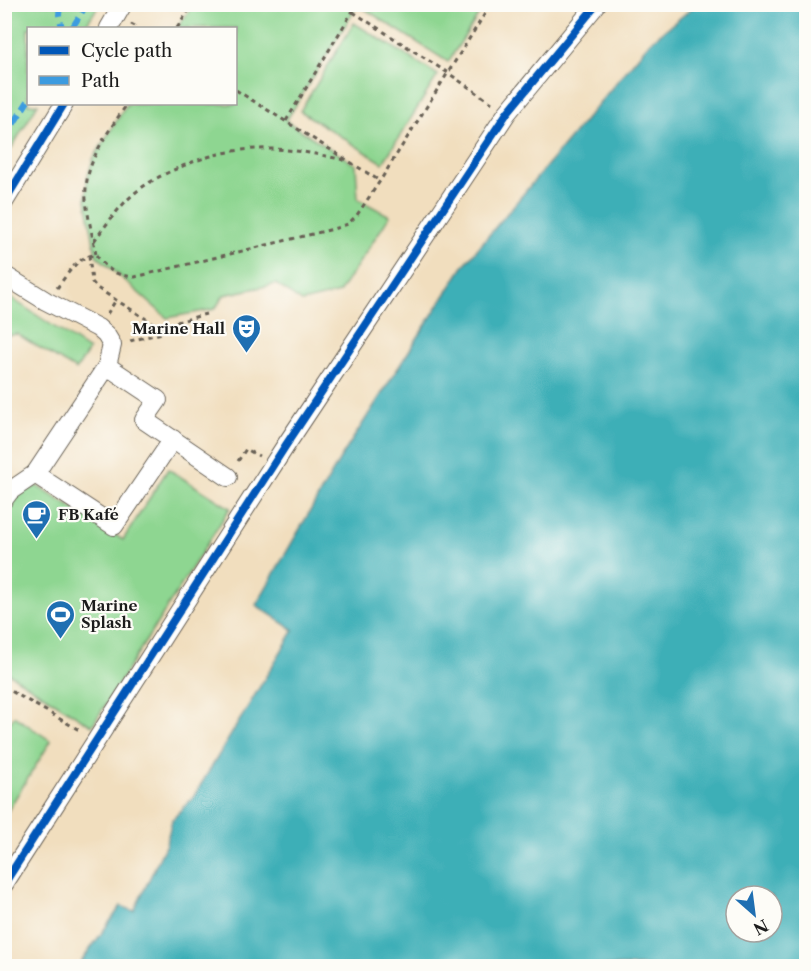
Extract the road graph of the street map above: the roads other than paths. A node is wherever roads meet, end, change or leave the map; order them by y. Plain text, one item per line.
1 (123, 4) edge
2 (597, 4) edge
3 (110, 27) edge
4 (63, 105) edge
5 (4, 202) edge
6 (4, 274) edge
7 (107, 366) junction
8 (173, 439) junction
9 (35, 474) junction
10 (228, 477) road end
11 (4, 499) edge
12 (4, 884) edge

1 - 3 street
2 - 12 street
4 - 5 street
6 - 7 street
7 - 8 street
7 - 9 street
8 - 9 street
8 - 10 street
9 - 11 street

